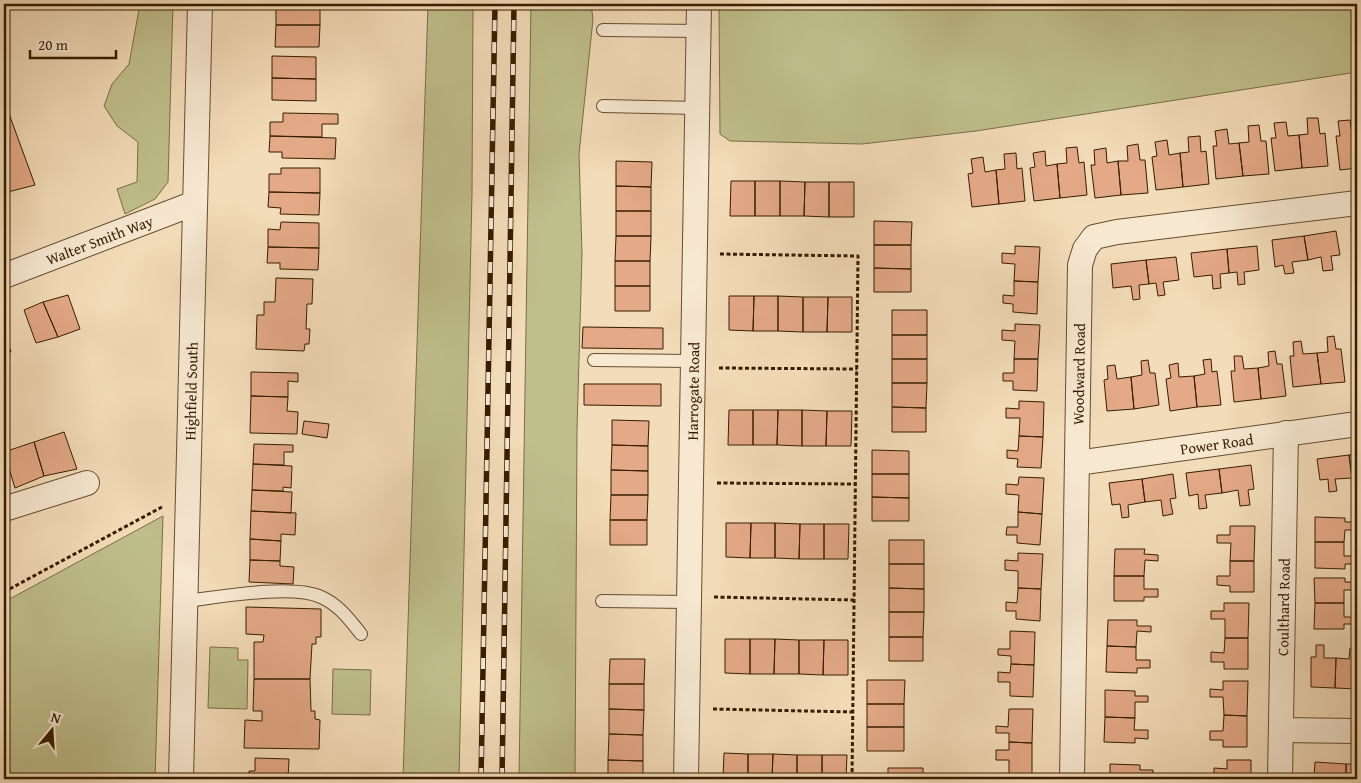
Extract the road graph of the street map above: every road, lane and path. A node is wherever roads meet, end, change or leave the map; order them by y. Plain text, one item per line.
1 (200, 4) edge
2 (699, 4) edge
3 (603, 30) dead end
4 (698, 31) junction
5 (603, 106) dead end
6 (697, 108) junction
7 (196, 203) junction
8 (1357, 203) edge
9 (695, 253) junction
10 (4, 276) edge
11 (594, 360) dead end
12 (693, 364) junction
13 (857, 370) junction
14 (1357, 424) edge
15 (1286, 433) junction
16 (1077, 463) junction
17 (692, 482) junction
18 (87, 483) dead end
19 (855, 484) junction
20 (189, 492) junction
21 (4, 509) edge
22 (4, 592) edge
23 (690, 599) junction
24 (854, 600) junction
25 (186, 601) junction
26 (602, 601) dead end
27 (361, 634) dead end
28 (688, 709) junction
29 (852, 712) junction
30 (1281, 730) junction
31 (1357, 731) edge
32 (181, 779) edge
33 (686, 779) edge
34 (852, 779) edge
35 (1072, 779) edge
36 (1280, 779) edge

1 - 7 street, Highfield South
2 - 4 street, Harrogate Road
3 - 4 lane
4 - 6 street, Harrogate Road
5 - 6 lane
6 - 9 street, Harrogate Road
7 - 10 street, Walter Smith Way
7 - 20 street, Highfield South
8 - 16 street, Woodward Road
9 - 12 street, Harrogate Road
9 - 13 path
11 - 12 lane
12 - 13 path
12 - 17 street, Harrogate Road
13 - 19 path
14 - 15 street, Power Road
15 - 16 street, Power Road
15 - 30 street, Coulthard Road
16 - 35 street, Woodward Road
17 - 19 path
17 - 23 street, Harrogate Road
18 - 21 street
19 - 24 path
20 - 22 path
20 - 25 street, Highfield South
23 - 24 path
23 - 26 lane
23 - 28 street, Harrogate Road
24 - 29 path
25 - 27 lane
25 - 32 street, Highfield South
28 - 29 path
28 - 33 street, Harrogate Road
29 - 34 path
30 - 31 street
30 - 36 street, Coulthard Road

